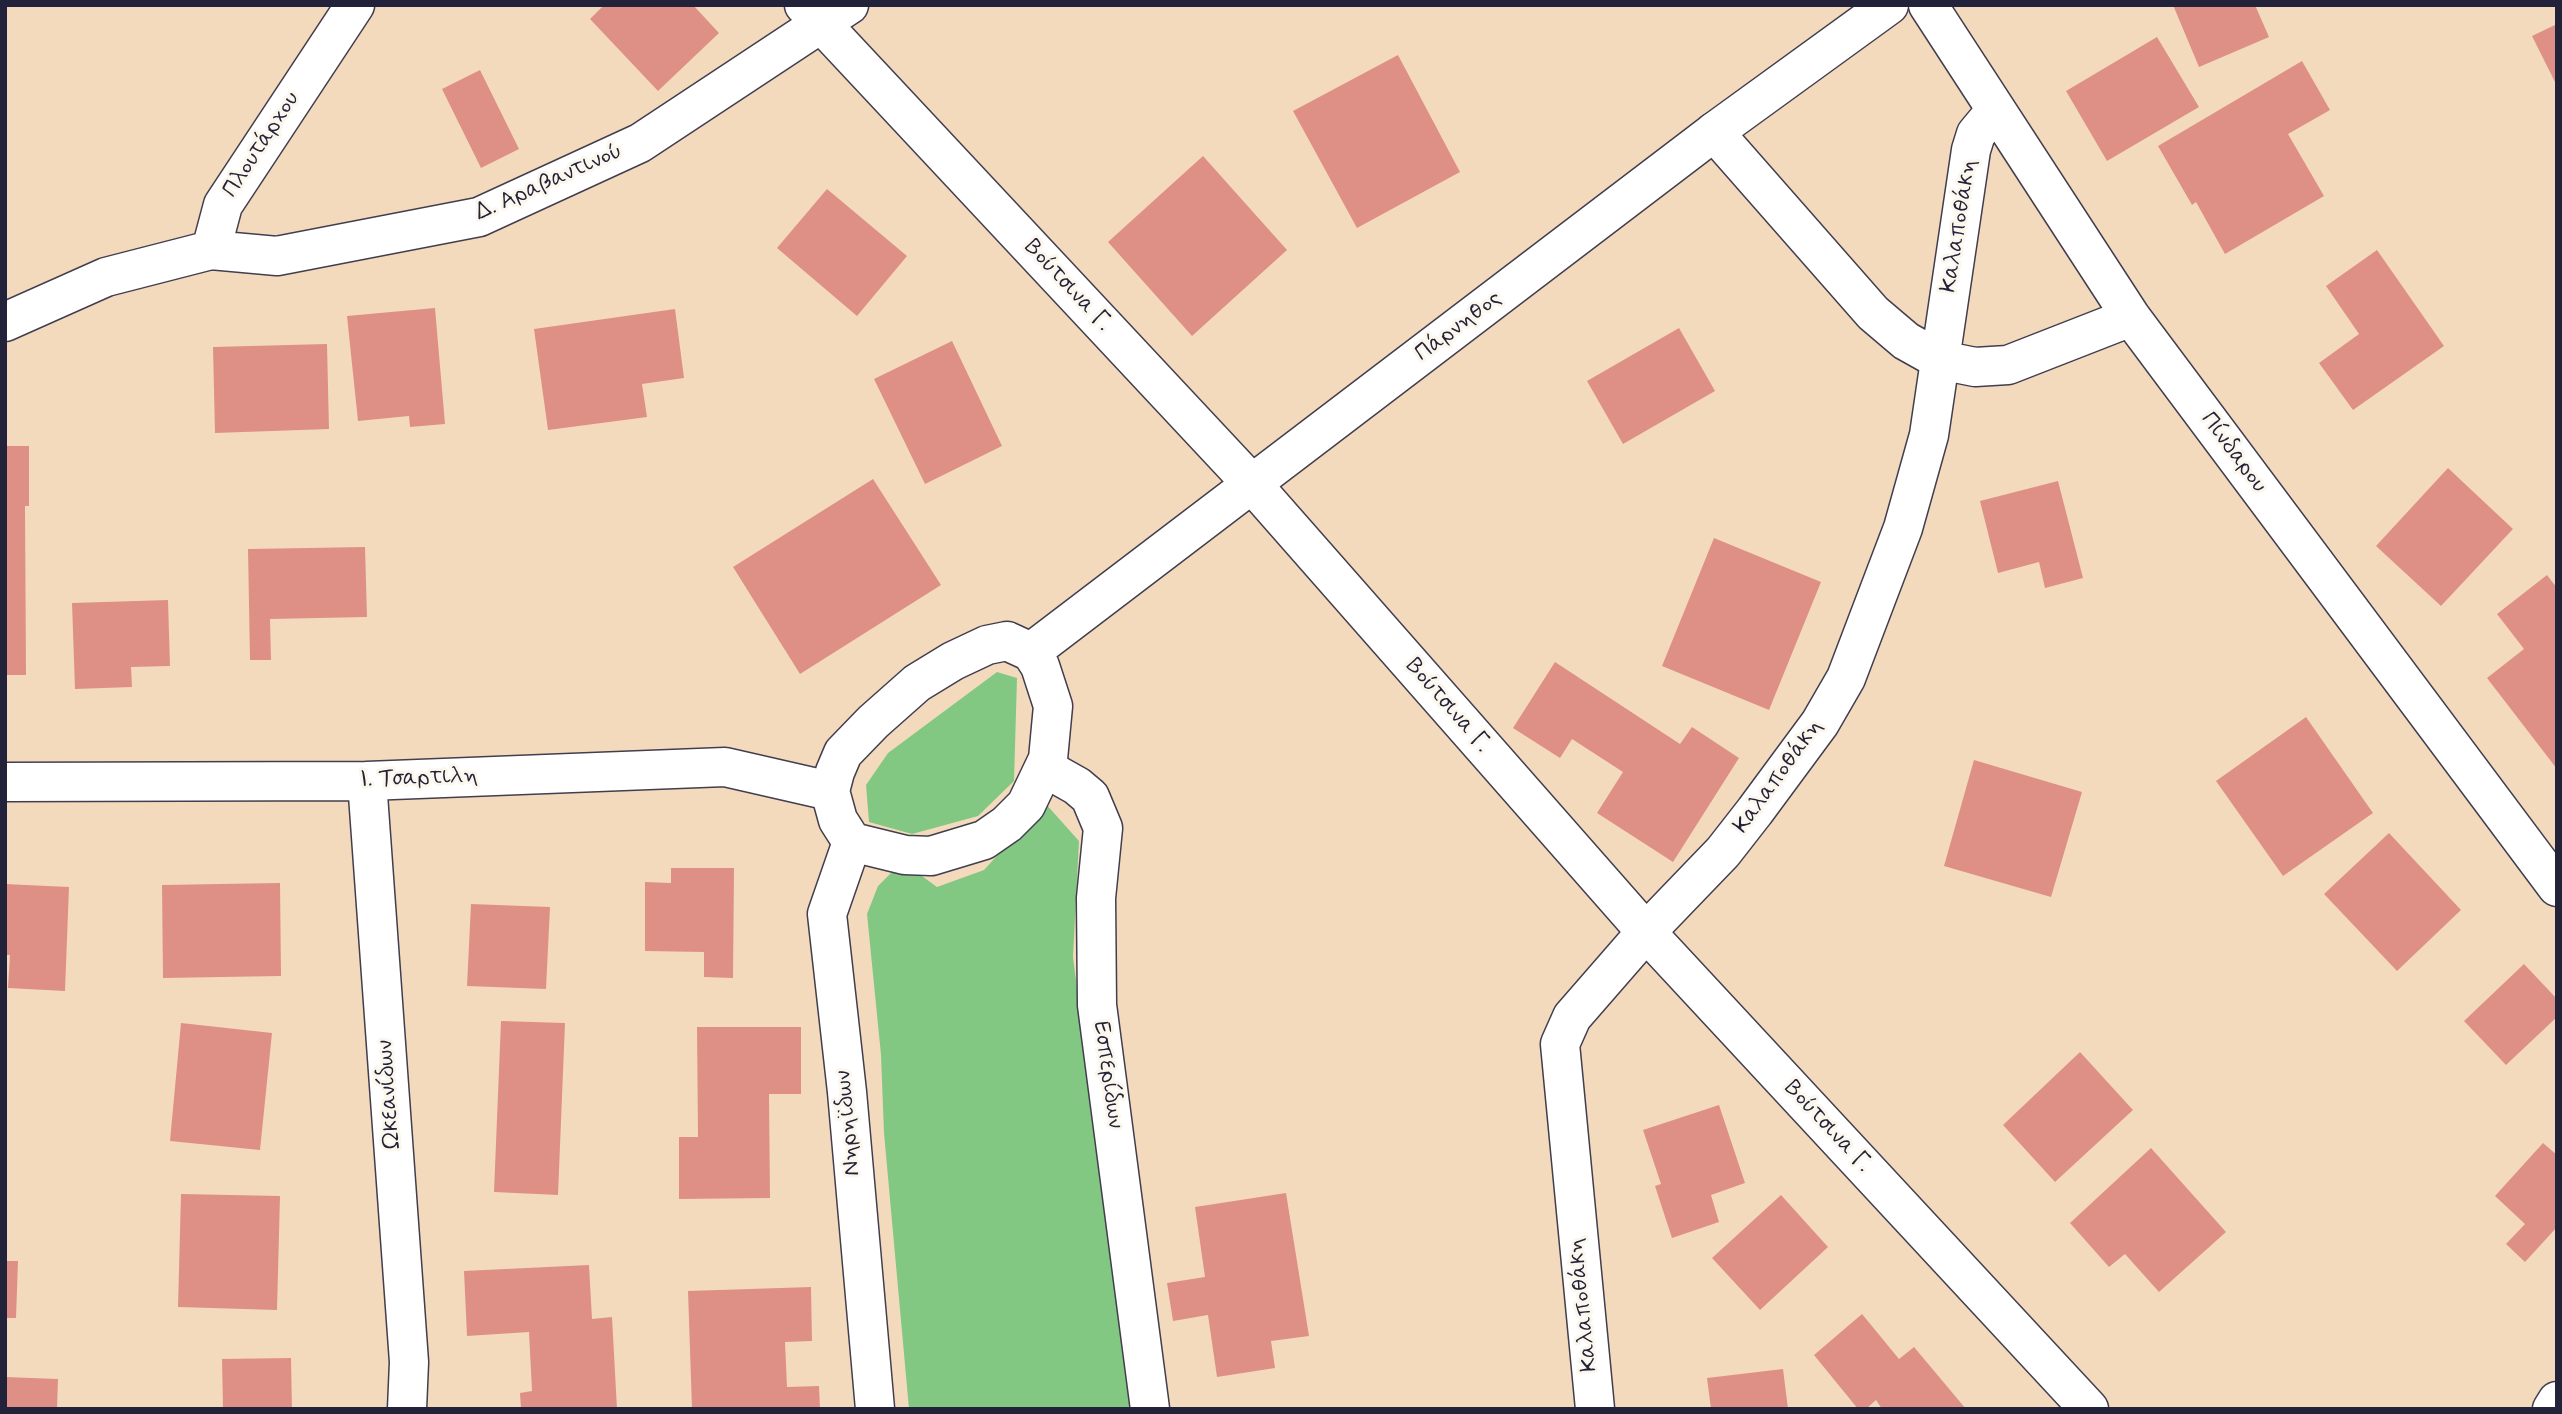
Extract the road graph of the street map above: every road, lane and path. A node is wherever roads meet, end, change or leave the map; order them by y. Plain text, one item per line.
1 (355, 5) edge
2 (1889, 5) edge
3 (1928, 5) edge
4 (825, 12) edge
5 (1996, 110) junction
6 (1714, 132) junction
7 (211, 250) junction
8 (2131, 317) junction
9 (5, 322) edge
10 (1940, 360) junction
11 (1253, 485) junction
12 (1031, 652) junction
13 (1045, 768) junction
14 (367, 781) junction
15 (5, 782) edge
16 (830, 791) junction
17 (852, 842) junction
18 (2557, 887) edge
19 (1646, 932) junction
20 (2557, 1401) edge
21 (407, 1409) edge
22 (875, 1409) edge
23 (1150, 1409) edge
24 (1595, 1409) edge
25 (2088, 1409) edge
26 (2552, 1409) edge

1 - 7 street, Πλουτάρχου
2 - 6 street, Πάρνηθος
3 - 5 street, Πίνδαρου
4 - 7 street, Δ. Αραβαντινού
4 - 11 street, Βούτσινα Γ.
5 - 8 street, Πίνδαρου
5 - 10 street, Καλαποθάκη
6 - 10 street
6 - 11 street, Πάρνηθος
7 - 9 street
8 - 10 street
8 - 18 street, Πίνδαρου
10 - 19 street, Καλαποθάκη
11 - 12 street, Πάρνηθος
11 - 19 street, Βούτσινα Γ.
12 - 13 street
12 - 16 street
13 - 17 street
13 - 23 street, Εσπερίδων
14 - 15 street, Ι. Τσαρτιλη
14 - 16 street, Ι. Τσαρτιλη
14 - 21 street, Ωκεανίδων
16 - 17 street
17 - 22 street, Νηρηϊδων
19 - 24 street, Καλαποθάκη
19 - 25 street, Βούτσινα Γ.
20 - 26 street

